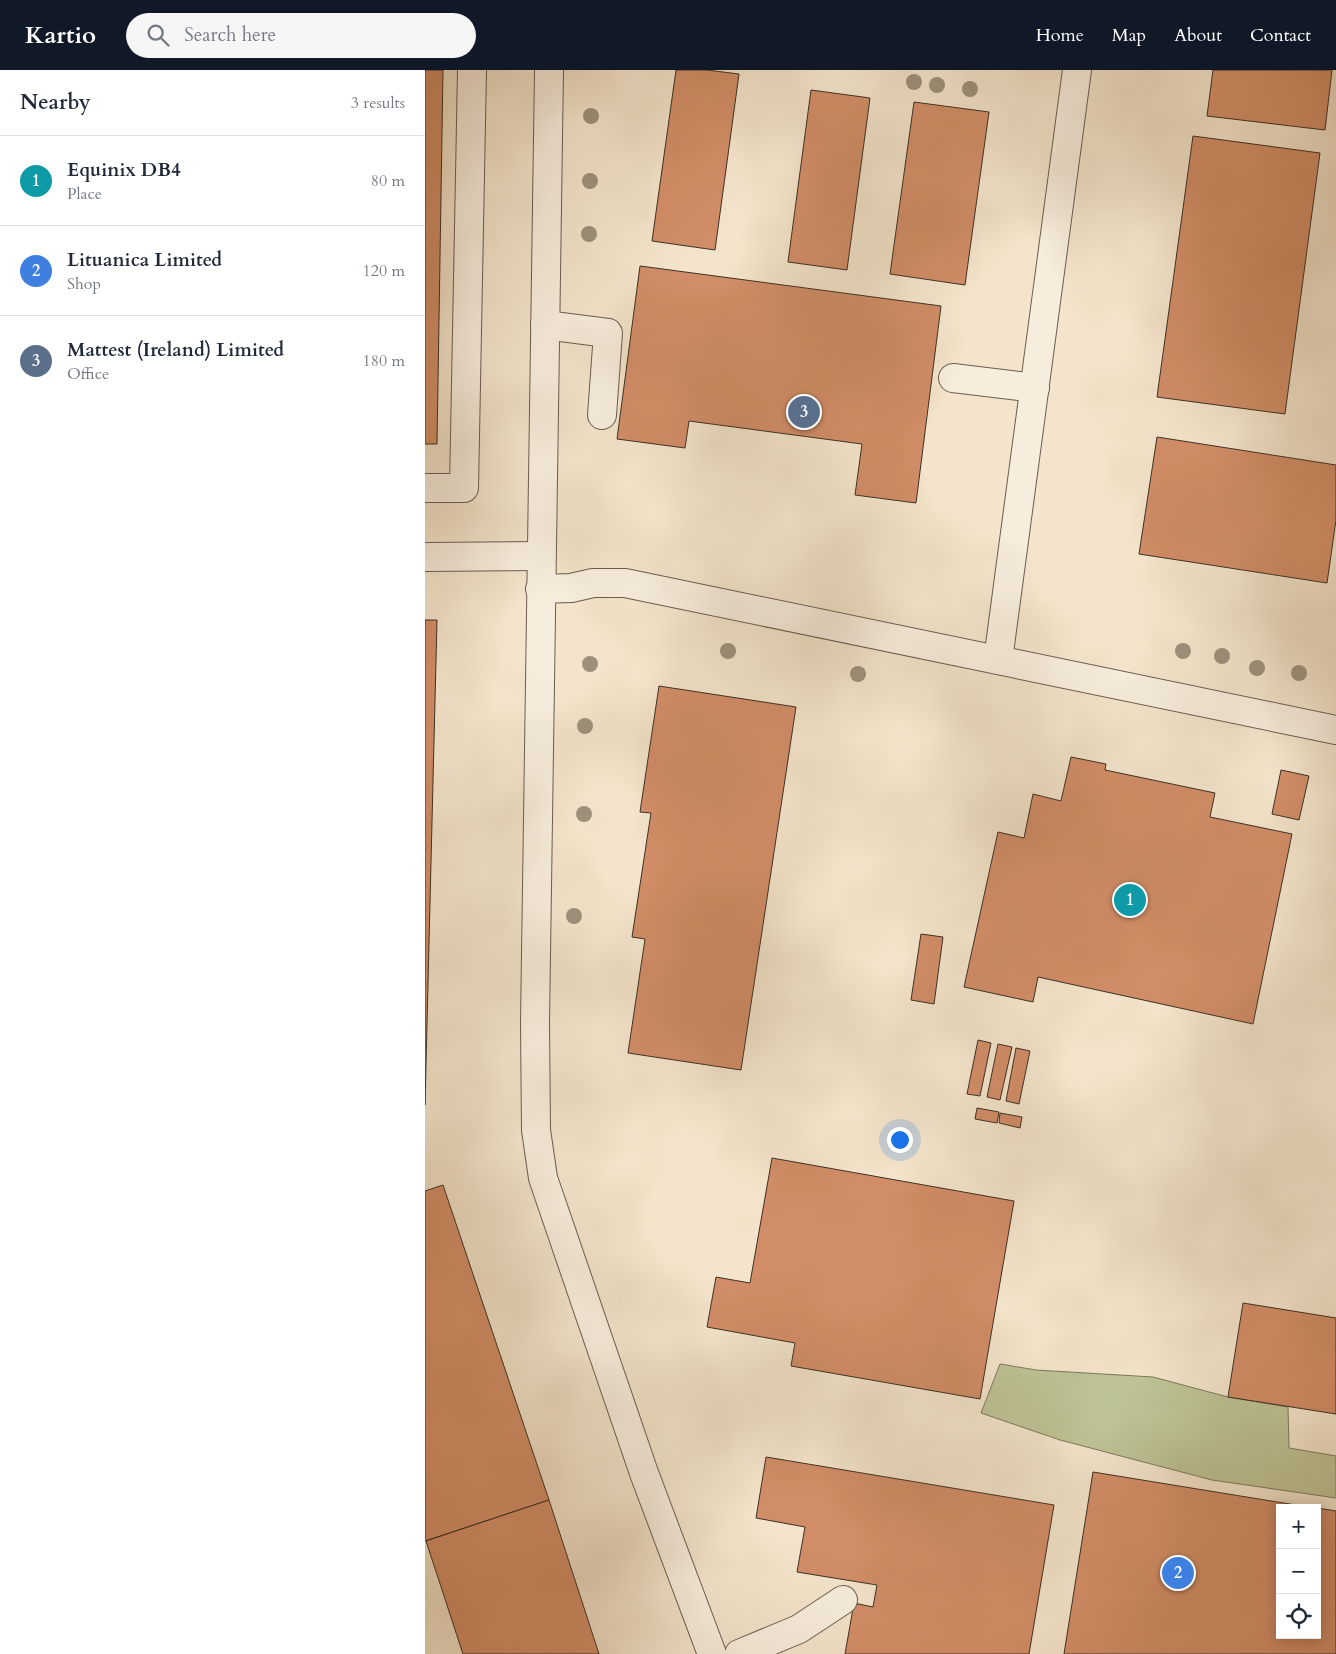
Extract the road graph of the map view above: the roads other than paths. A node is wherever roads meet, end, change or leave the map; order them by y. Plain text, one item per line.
1 (472, 70) edge
2 (549, 70) edge
3 (1077, 70) edge
4 (545, 325) junction
5 (953, 378) dead end
6 (1035, 388) junction
7 (602, 415) dead end
8 (425, 488) edge
9 (541, 556) junction
10 (425, 557) edge
11 (540, 589) junction
12 (998, 660) junction
13 (1336, 730) edge
14 (843, 1600) dead end
15 (712, 1654) edge
16 (739, 1654) edge

1 - 8 street
2 - 4 street
3 - 6 street
4 - 7 street
4 - 9 street
5 - 6 street
6 - 12 street
9 - 10 street
9 - 11 street
11 - 12 street
11 - 15 street
12 - 13 street
14 - 16 street

